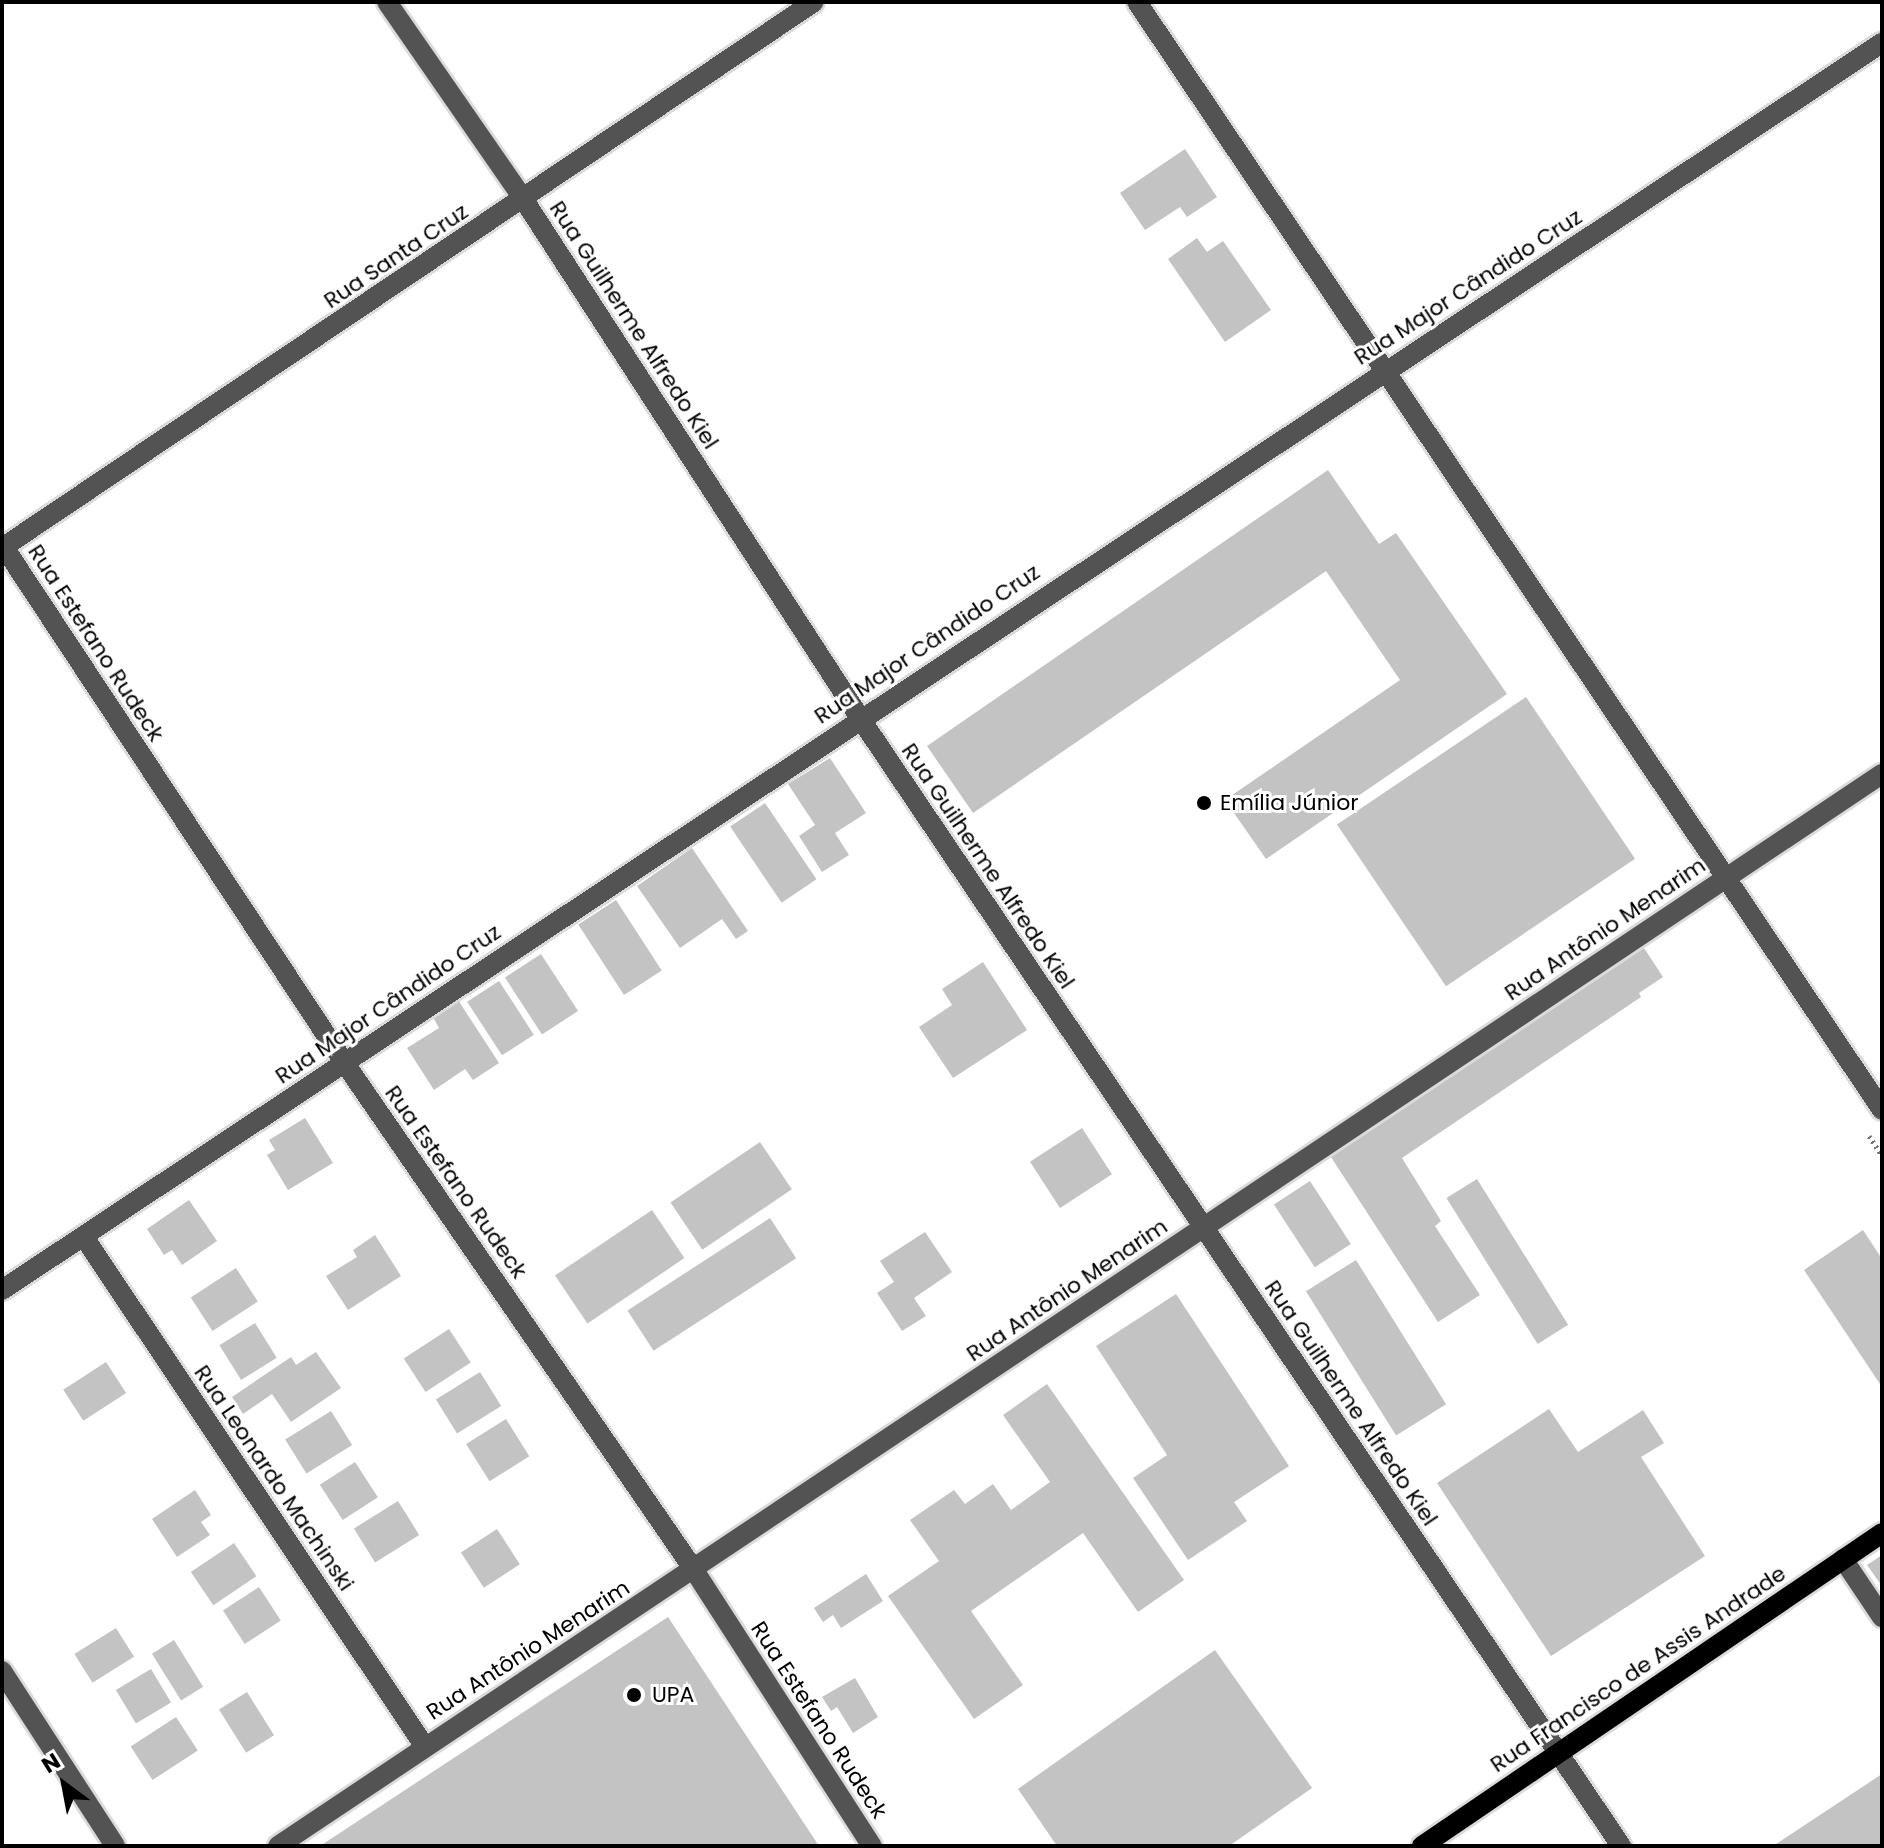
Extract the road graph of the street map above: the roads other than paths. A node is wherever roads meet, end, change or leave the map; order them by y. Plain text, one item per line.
1 (387, 2) edge
2 (814, 2) edge
3 (1137, 2) edge
4 (1882, 43) edge
5 (524, 200) junction
6 (1386, 370) junction
7 (3, 546) edge
8 (860, 718) junction
9 (1882, 774) edge
10 (1725, 877) junction
11 (344, 1062) junction
12 (1882, 1110) edge
13 (1203, 1227) junction
14 (84, 1237) junction
15 (2, 1290) edge
16 (1882, 1533) edge
17 (1843, 1559) junction
18 (694, 1570) junction
19 (1882, 1617) edge
20 (2, 1671) edge
21 (425, 1747) junction
22 (1557, 1752) junction
23 (115, 1846) edge
24 (278, 1846) edge
25 (872, 1846) edge
26 (1422, 1846) edge
27 (1621, 1846) edge

1 - 5 street, Rua Guilherme Alfredo Kiel
2 - 5 street, Rua Santa Cruz
3 - 6 street
4 - 6 street, Rua Major Cândido Cruz
5 - 7 street, Rua Santa Cruz
5 - 8 street, Rua Guilherme Alfredo Kiel
6 - 8 street, Rua Major Cândido Cruz
6 - 10 street
7 - 11 street, Rua Estefano Rudeck
8 - 11 street, Rua Major Cândido Cruz
8 - 13 street, Rua Guilherme Alfredo Kiel
9 - 10 street, Rua Antônio Menarim
10 - 12 street
10 - 13 street, Rua Antônio Menarim
11 - 14 street, Rua Major Cândido Cruz
11 - 18 street, Rua Estefano Rudeck
13 - 18 street, Rua Antônio Menarim
13 - 22 street, Rua Guilherme Alfredo Kiel
14 - 15 street, Rua Major Cândido Cruz
14 - 21 street, Rua Leonardo Machinski
16 - 17 main road, Rua Francisco de Assis Andrade
17 - 19 street
17 - 22 main road, Rua Francisco de Assis Andrade
18 - 21 street, Rua Antônio Menarim
18 - 25 street, Rua Estefano Rudeck
20 - 23 street
21 - 24 street, Rua Antônio Menarim
22 - 26 main road, Rua Francisco de Assis Andrade
22 - 27 street, Rua Guilherme Alfredo Kiel

